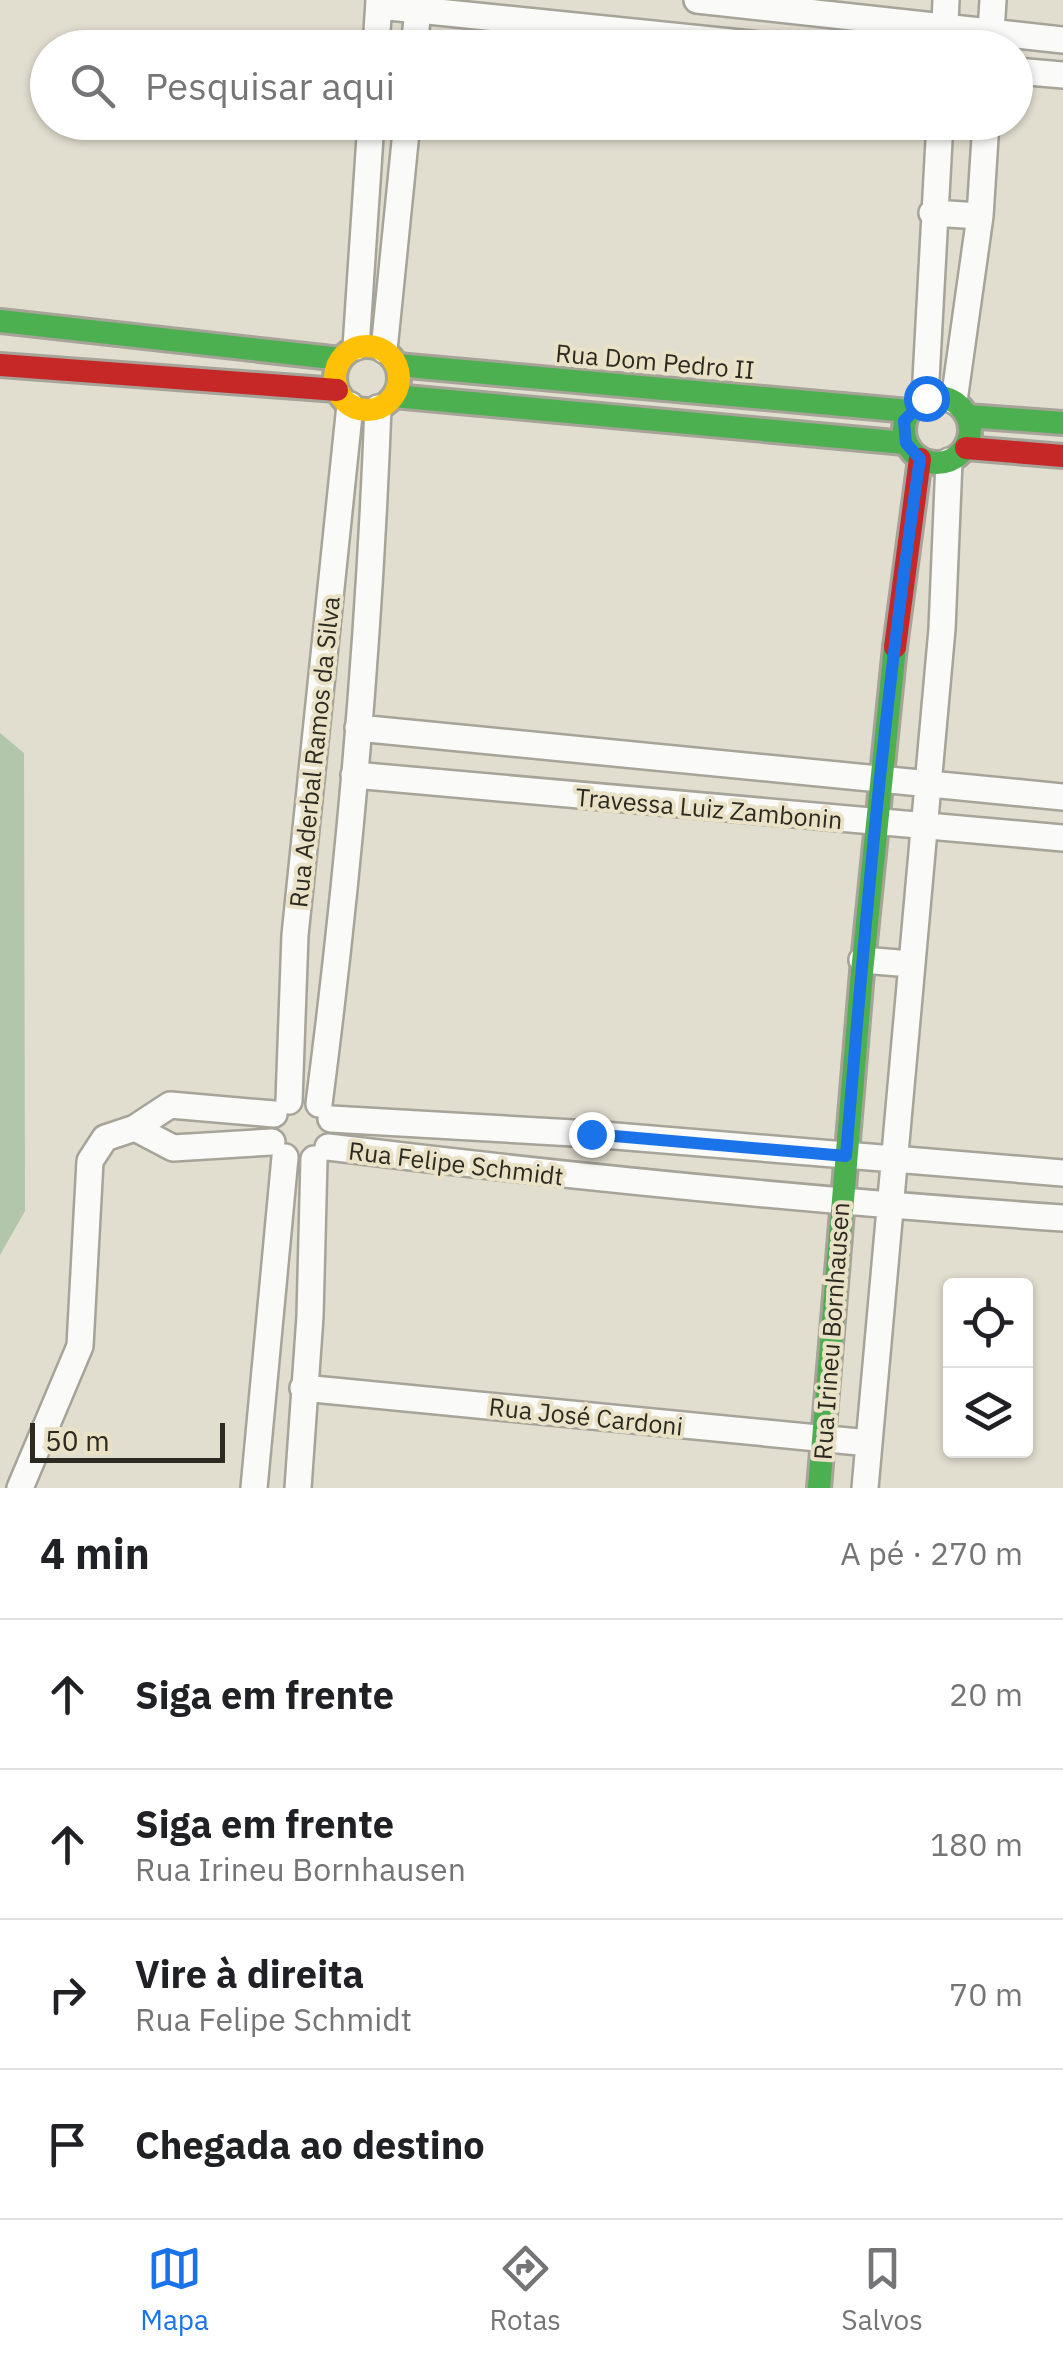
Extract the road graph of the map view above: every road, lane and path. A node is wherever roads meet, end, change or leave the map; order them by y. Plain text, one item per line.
1 (697, 0) edge
2 (946, 0) edge
3 (993, 0) edge
4 (379, 3) edge
5 (418, 5) edge
6 (377, 30) edge
7 (416, 30) edge
8 (635, 30) edge
9 (897, 30) edge
10 (944, 30) edge
11 (991, 30) edge
12 (1033, 40) edge
13 (1063, 40) edge
14 (1033, 73) edge
15 (1063, 75) edge
16 (369, 140) edge
17 (406, 140) edge
18 (938, 140) edge
19 (985, 140) edge
20 (932, 213) junction
21 (980, 216) junction
22 (0, 321) edge
23 (108, 331) junction
24 (349, 353) junction
25 (390, 358) junction
26 (0, 366) edge
27 (105, 376) junction
28 (344, 397) junction
29 (386, 402) junction
30 (917, 404) junction
31 (961, 409) junction
32 (1063, 423) edge
33 (913, 451) junction
34 (958, 454) junction
35 (1063, 456) edge
36 (895, 625) junction
37 (942, 629) junction
38 (358, 728) junction
39 (561, 748) junction
40 (354, 774) junction
41 (880, 779) junction
42 (928, 786) junction
43 (560, 794) junction
44 (1063, 797) edge
45 (873, 824) junction
46 (924, 826) junction
47 (1063, 838) edge
48 (295, 935) junction
49 (341, 937) junction
50 (862, 960) junction
51 (911, 964) junction
52 (282, 1107) junction
53 (325, 1112) junction
54 (135, 1128) junction
55 (591, 1134) junction
56 (278, 1149) junction
57 (321, 1153) junction
58 (846, 1156) junction
59 (891, 1160) junction
60 (1056, 1172) edge
61 (587, 1179) junction
62 (841, 1203) junction
63 (889, 1208) junction
64 (1055, 1218) edge
65 (304, 1388) junction
66 (823, 1439) junction
67 (868, 1443) junction
68 (20, 1488) edge
69 (254, 1488) edge
70 (298, 1488) edge
71 (819, 1488) edge
72 (864, 1488) edge

1 - 9 street
2 - 10 street
3 - 11 street
4 - 5 street
4 - 6 street
5 - 7 street
5 - 8 street
12 - 13 street
14 - 15 street
16 - 24 street
17 - 25 street
18 - 20 street
19 - 21 street
20 - 21 street
20 - 30 street
21 - 31 street
22 - 23 street
23 - 24 street
23 - 27 street
24 - 25 street
24 - 28 street
25 - 29 street
25 - 30 street, Rua Dom Pedro II
26 - 27 street
27 - 28 street
28 - 29 street
28 - 48 street, Rua Aderbal Ramos da Silva
29 - 33 street
29 - 38 street, Rua Aderbal Ramos da Silva
30 - 31 street
30 - 33 street
31 - 32 street
31 - 34 street
33 - 34 street
33 - 36 street, Rua Irineu Bornhausen
34 - 35 street
34 - 37 street, Rua Irineu Bornhausen
36 - 37 street
36 - 41 street, Rua Irineu Bornhausen
37 - 42 street, Rua Irineu Bornhausen
38 - 39 street, Travessa Luiz Zambonin
38 - 40 street, Rua Aderbal Ramos da Silva
39 - 41 street, Travessa Luiz Zambonin
39 - 43 street
40 - 43 street, Travessa Luiz Zambonin
40 - 49 street, Rua Aderbal Ramos da Silva
41 - 42 street, Travessa Luiz Zambonin
41 - 45 street, Rua Irineu Bornhausen
42 - 44 street, Travessa Luiz Zambonin
42 - 46 street, Rua Irineu Bornhausen
43 - 45 street, Travessa Luiz Zambonin
45 - 46 street, Travessa Luiz Zambonin
45 - 50 street, Rua Irineu Bornhausen
46 - 47 street, Travessa Luiz Zambonin
46 - 51 street, Rua Irineu Bornhausen
48 - 49 street
48 - 52 street, Rua Aderbal Ramos da Silva
49 - 53 street, Rua Aderbal Ramos da Silva
50 - 51 street
50 - 58 street, Rua Irineu Bornhausen
51 - 59 street, Rua Irineu Bornhausen
52 - 53 street, Rua Felipe Schmidt
52 - 54 street
52 - 56 street, Rua Aderbal Ramos da Silva
53 - 55 street, Rua Felipe Schmidt
53 - 57 street, Rua Aderbal Ramos da Silva
54 - 56 street
54 - 68 street
55 - 58 street, Rua Felipe Schmidt
55 - 61 street
56 - 57 street, Rua Felipe Schmidt
56 - 69 street
57 - 61 street, Rua Felipe Schmidt
57 - 65 street
58 - 59 street, Rua Felipe Schmidt
58 - 62 street, Rua Irineu Bornhausen
59 - 60 street, Rua Felipe Schmidt
59 - 63 street, Rua Irineu Bornhausen
60 - 64 street
61 - 62 street, Rua Felipe Schmidt
62 - 63 street, Rua Felipe Schmidt
62 - 66 street, Rua Irineu Bornhausen
63 - 64 street, Rua Felipe Schmidt
63 - 67 street, Rua Irineu Bornhausen
65 - 66 street, Rua José Cardoni
65 - 70 street
66 - 67 street, Rua José Cardoni
66 - 71 street, Rua Irineu Bornhausen
67 - 72 street, Rua Irineu Bornhausen

